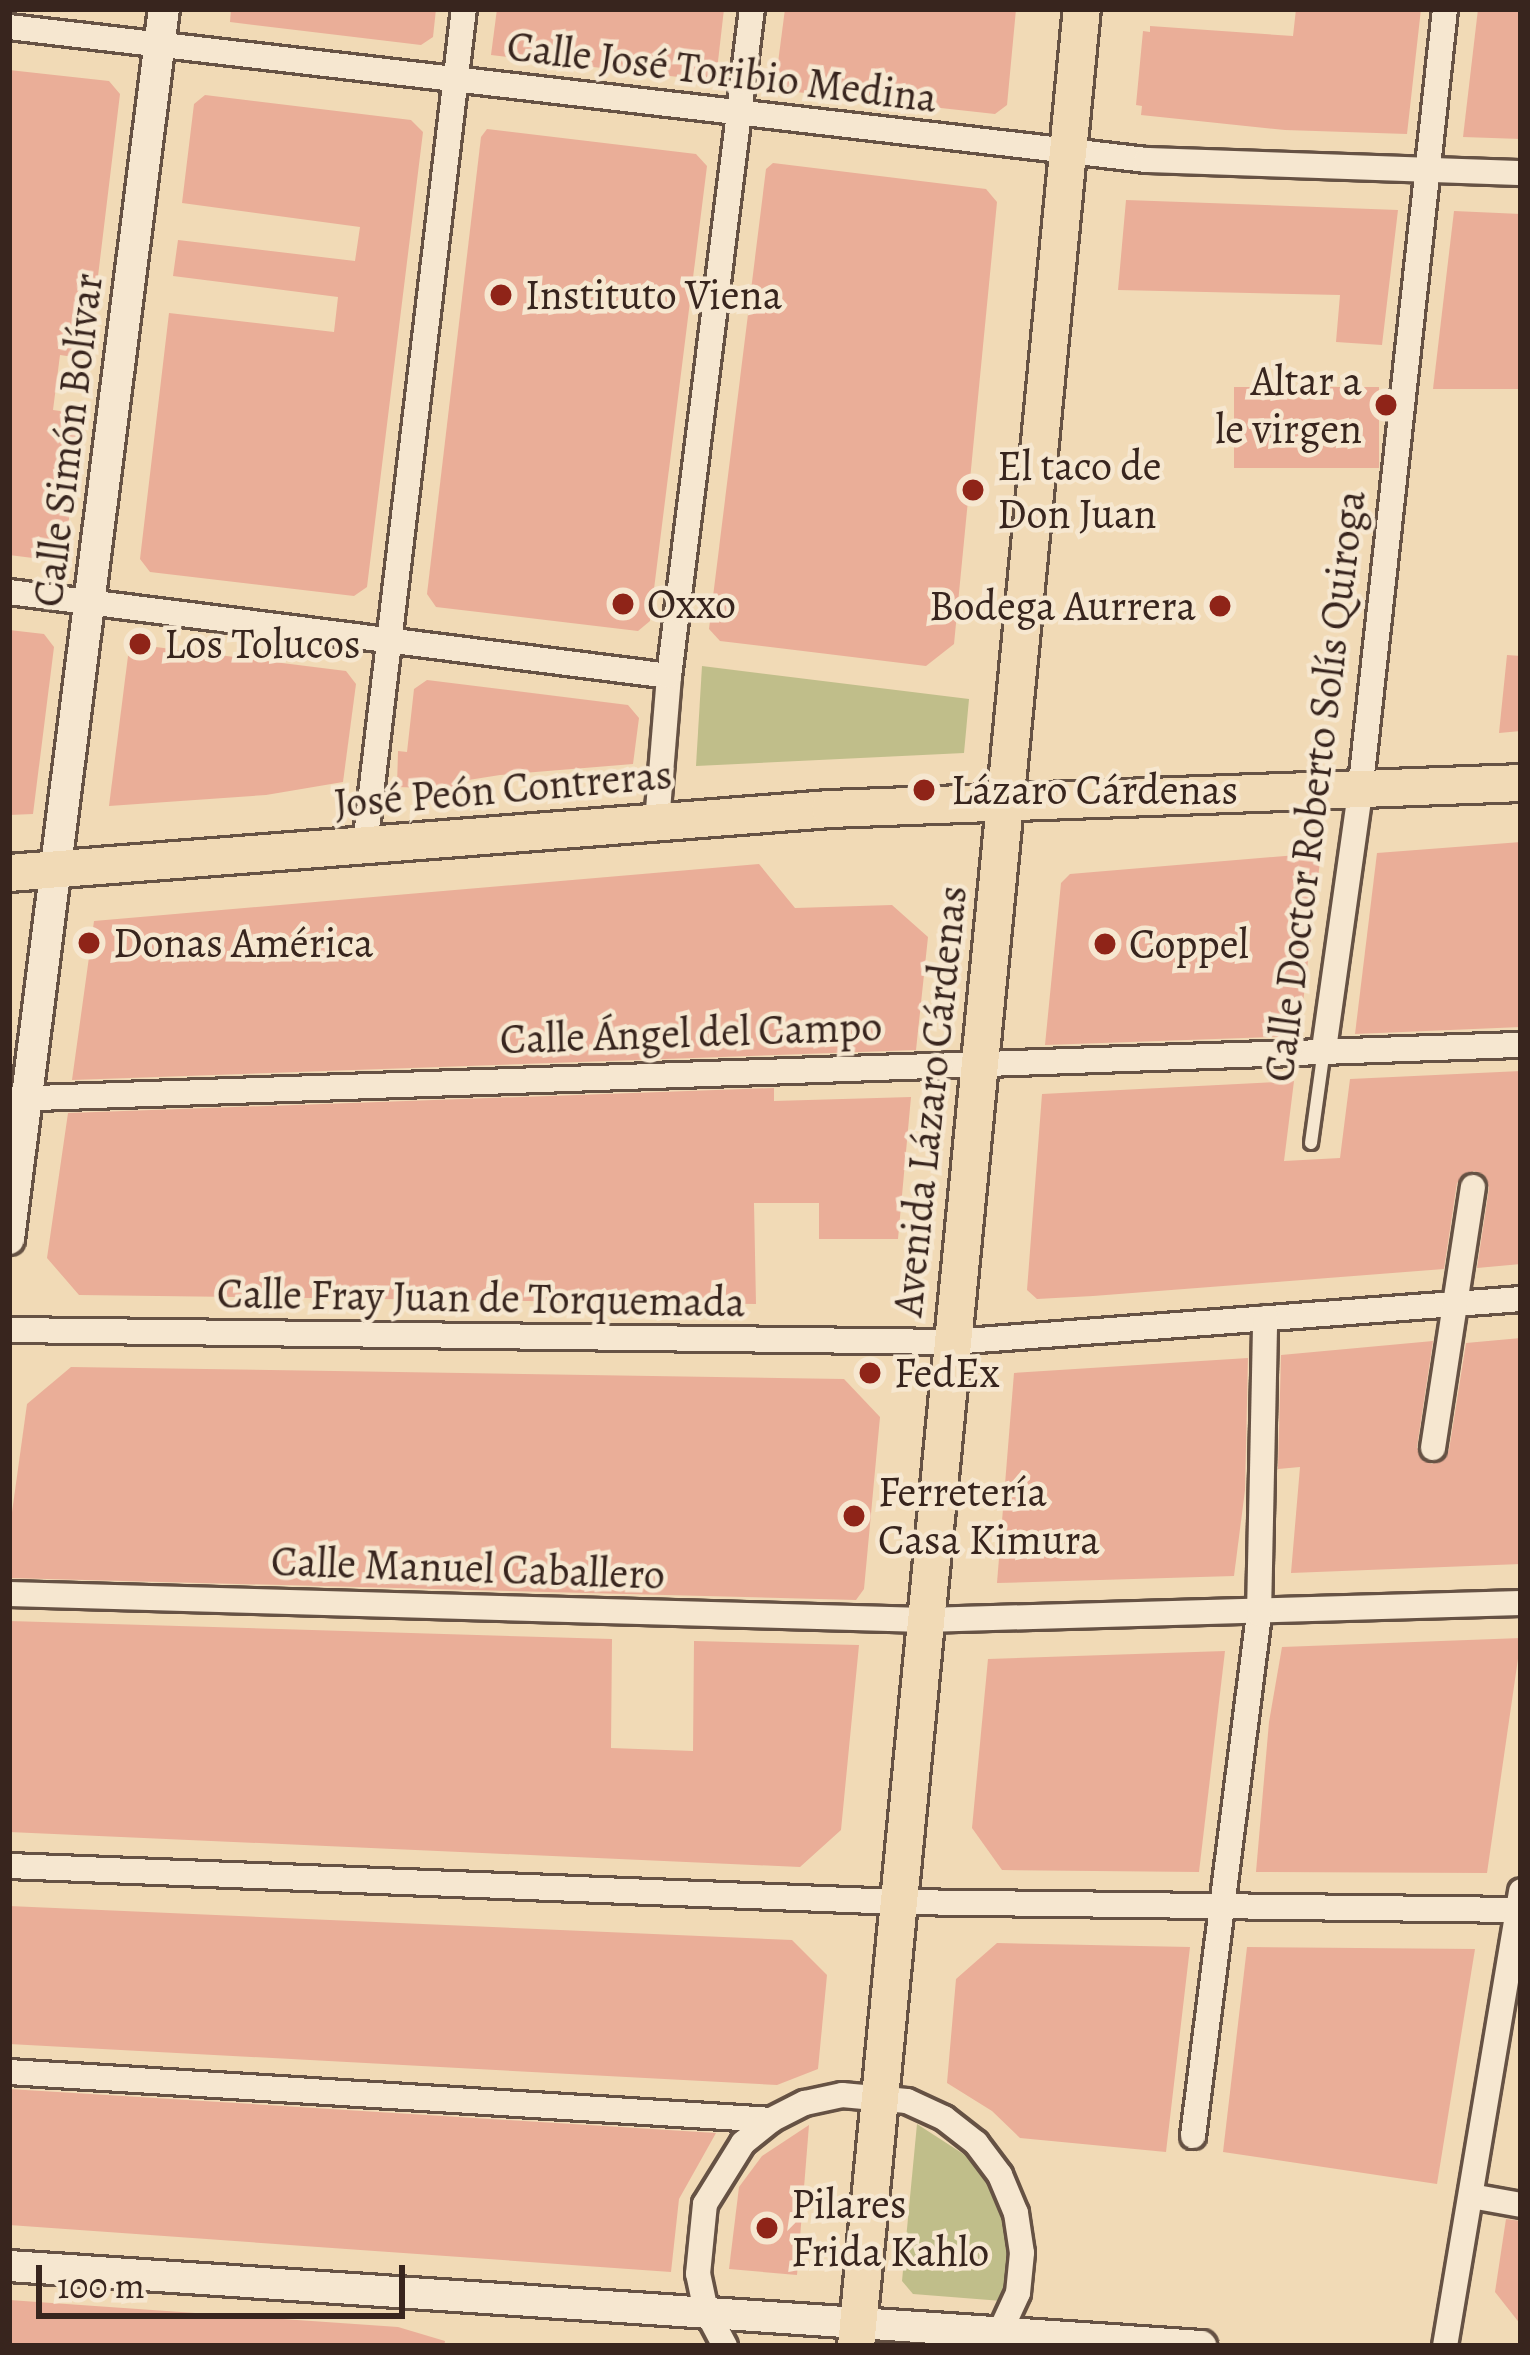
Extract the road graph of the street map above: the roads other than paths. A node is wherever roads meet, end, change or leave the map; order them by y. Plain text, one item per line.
1 (164, 9) edge
2 (464, 9) edge
3 (752, 9) edge
4 (1082, 9) edge
5 (1445, 9) edge
6 (9, 27) edge
7 (160, 45) junction
8 (456, 80) junction
9 (740, 114) junction
10 (1068, 152) junction
11 (1424, 169) junction
12 (1521, 173) edge
13 (9, 592) edge
14 (90, 603) junction
15 (389, 641) junction
16 (668, 676) junction
17 (1521, 783) edge
18 (1360, 793) junction
19 (1004, 806) junction
20 (657, 822) junction
21 (365, 845) junction
22 (57, 869) junction
23 (9, 873) edge
24 (1521, 1045) edge
25 (1324, 1049) junction
26 (980, 1061) junction
27 (19, 1099) edge
28 (1311, 1143) dead end
29 (1473, 1187) dead end
30 (9, 1239) edge
31 (1521, 1299) edge
32 (1455, 1304) junction
33 (1264, 1318) junction
34 (9, 1330) edge
35 (952, 1342) junction
36 (1433, 1448) dead end
37 (9, 1594) edge
38 (1521, 1603) edge
39 (1259, 1614) junction
40 (925, 1620) junction
41 (9, 1866) edge
42 (899, 1902) junction
43 (1520, 1904) edge
44 (1222, 1906) junction
45 (9, 2072) edge
46 (880, 2096) junction
47 (771, 2120) junction
48 (1193, 2136) dead end
49 (1472, 2196) junction
50 (1521, 2205) edge
51 (9, 2266) edge
52 (706, 2311) junction
53 (857, 2333) edge
54 (999, 2338) edge
55 (1183, 2345) edge
56 (725, 2346) edge
57 (1445, 2346) edge

1 - 7 street, Calle Simón Bolívar
2 - 8 street
3 - 9 street
4 - 10 main road, Avenida Lázaro Cárdenas
5 - 11 street, Calle Doctor Roberto Solís Quiroga
6 - 7 street, Calle José Toribio Medina
7 - 8 street, Calle José Toribio Medina
7 - 14 street, Calle Simón Bolívar
8 - 9 street, Calle José Toribio Medina
8 - 15 street
9 - 10 street, Calle José Toribio Medina
9 - 16 street
10 - 11 street, Calle José Toribio Medina
10 - 19 main road, Avenida Lázaro Cárdenas
11 - 12 street, Calle José Toribio Medina
11 - 18 street, Calle Doctor Roberto Solís Quiroga
13 - 14 street
14 - 15 street
14 - 22 street, Calle Simón Bolívar
15 - 16 street
15 - 21 street
16 - 20 street
17 - 18 main road, José Peón Contreras
18 - 19 main road, José Peón Contreras
18 - 25 street, Calle Doctor Roberto Solís Quiroga
19 - 20 main road, José Peón Contreras
19 - 26 main road, Avenida Lázaro Cárdenas
20 - 21 main road, José Peón Contreras
21 - 22 main road, José Peón Contreras
22 - 23 main road, José Peón Contreras
22 - 27 street, Calle Simón Bolívar
24 - 25 street, Calle Ángel del Campo
25 - 26 street, Calle Ángel del Campo
25 - 28 lane, Calle Doctor Roberto Solís Quiroga
26 - 27 street, Calle Ángel del Campo
26 - 35 main road, Avenida Lázaro Cárdenas
27 - 30 street, Calle Simón Bolívar
29 - 32 street
31 - 32 street, Calle Fray Juan de Torquemada
32 - 33 street, Calle Fray Juan de Torquemada
32 - 36 street
33 - 35 street, Calle Fray Juan de Torquemada
33 - 39 street
34 - 35 street, Calle Fray Juan de Torquemada
35 - 40 main road, Avenida Lázaro Cárdenas
37 - 40 street, Calle Manuel Caballero
38 - 39 street, Calle Manuel Caballero
39 - 40 street, Calle Manuel Caballero
39 - 44 street
40 - 42 main road, Avenida Lázaro Cárdenas
41 - 42 street
42 - 44 street
42 - 46 main road, Avenida Lázaro Cárdenas
43 - 44 street
43 - 49 street
44 - 48 street
45 - 47 street
46 - 47 street
46 - 53 main road, Avenida Lázaro Cárdenas
46 - 54 street
47 - 52 street
49 - 50 street
49 - 57 street
51 - 52 street
52 - 53 street
52 - 56 street
53 - 54 street
54 - 55 street

